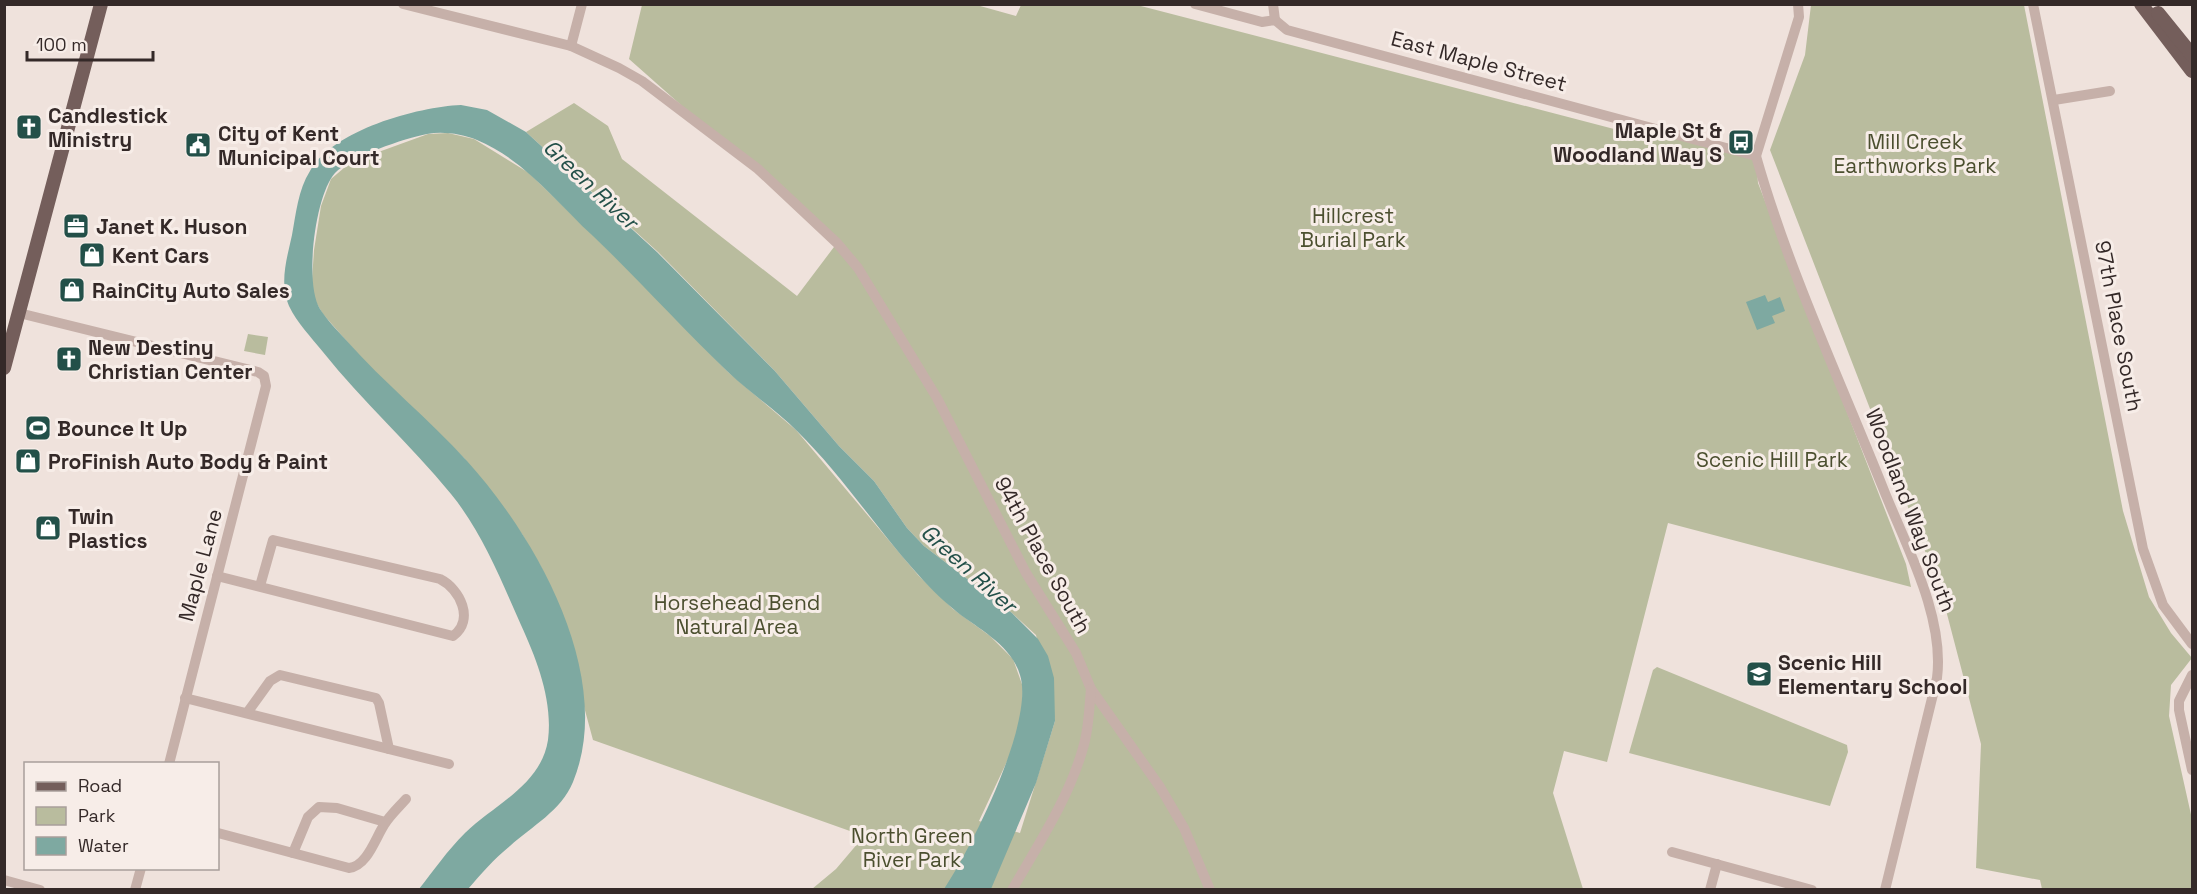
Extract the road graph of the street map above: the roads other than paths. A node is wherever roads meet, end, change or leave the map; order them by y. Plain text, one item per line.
1 (101, 4) edge
2 (403, 4) edge
3 (582, 4) edge
4 (1196, 4) edge
5 (1273, 4) edge
6 (1798, 4) edge
7 (2033, 4) edge
8 (2141, 4) edge
9 (2152, 4) edge
10 (418, 6) edge
11 (1275, 20) junction
12 (571, 46) junction
13 (2193, 55) edge
14 (2193, 71) edge
15 (2110, 91) dead end
16 (2054, 100) junction
17 (1756, 156) junction
18 (19, 313) junction
19 (4, 368) edge
20 (217, 576) junction
21 (260, 586) junction
22 (2193, 644) edge
23 (2193, 675) edge
24 (1091, 688) junction
25 (185, 698) junction
26 (247, 713) junction
27 (389, 749) junction
28 (169, 762) edge
29 (449, 764) dead end
30 (2193, 770) edge
31 (406, 799) dead end
32 (385, 822) junction
33 (219, 833) edge
34 (1672, 852) dead end
35 (293, 853) junction
36 (1717, 864) junction
37 (140, 870) edge
38 (4, 880) edge
39 (39, 890) edge
40 (135, 890) edge
41 (1012, 890) edge
42 (1210, 890) edge
43 (1710, 890) edge
44 (1812, 890) edge
45 (1885, 890) edge

1 - 18 main road
2 - 10 street, 94th Place South
3 - 12 street
4 - 11 street, East Maple Street
5 - 11 street
6 - 17 street
7 - 16 street, 97th Place South
8 - 14 main road
9 - 13 main road
10 - 12 street, 94th Place South
11 - 17 street, East Maple Street
12 - 24 street, 94th Place South
15 - 16 street
16 - 22 street, 97th Place South
17 - 45 street, Woodland Way South
18 - 19 main road
18 - 20 street, Maple Lane
20 - 21 street
20 - 25 street, Maple Lane
21 - 21 street
23 - 30 street
24 - 41 street
24 - 42 street, 94th Place South
25 - 26 street
25 - 28 street, Maple Lane
26 - 27 street
26 - 27 street
27 - 29 street
31 - 32 street
32 - 35 street
32 - 35 street
33 - 35 street
34 - 36 street
36 - 43 street
36 - 44 street
37 - 40 street
38 - 39 street

